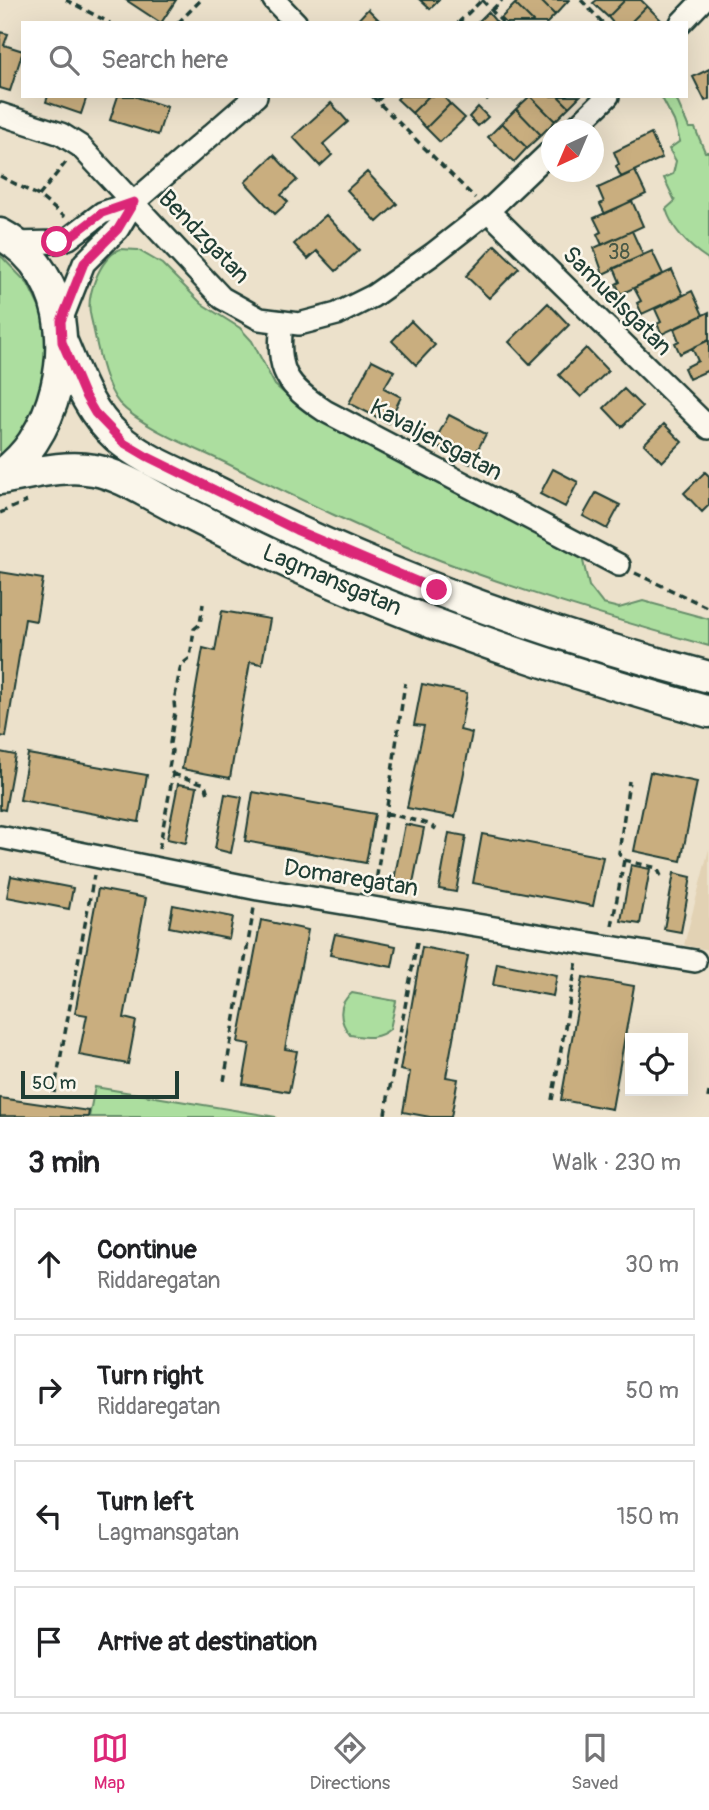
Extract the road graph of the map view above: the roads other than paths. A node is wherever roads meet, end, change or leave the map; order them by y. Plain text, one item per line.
1 (274, 0) edge
2 (704, 0) edge
3 (709, 4) edge
4 (294, 21) edge
5 (683, 21) edge
6 (254, 98) edge
7 (606, 98) edge
8 (0, 114) edge
9 (584, 119) edge
10 (541, 160) edge
11 (134, 202) junction
12 (488, 211) junction
13 (7, 238) edge
14 (282, 323) junction
15 (61, 332) junction
16 (709, 428) edge
17 (0, 478) edge
18 (619, 565) road end
19 (709, 677) edge
20 (709, 712) edge
21 (0, 837) edge
22 (695, 961) dead end

1 - 4 street
2 - 3 street
2 - 5 street
6 - 11 street
7 - 9 street
8 - 11 street, Bendzgatan
10 - 12 street, Bendzgatan
11 - 13 street
11 - 14 street, Bendzgatan
11 - 15 street
12 - 14 street, Bendzgatan
12 - 16 street, Samuelsgatan
13 - 15 main road, Lagmansgatan
14 - 18 street, Kavaljersgatan
15 - 17 main road
15 - 19 main road, Lagmansgatan
17 - 20 main road, Lagmansgatan
21 - 22 street, Domaregatan

